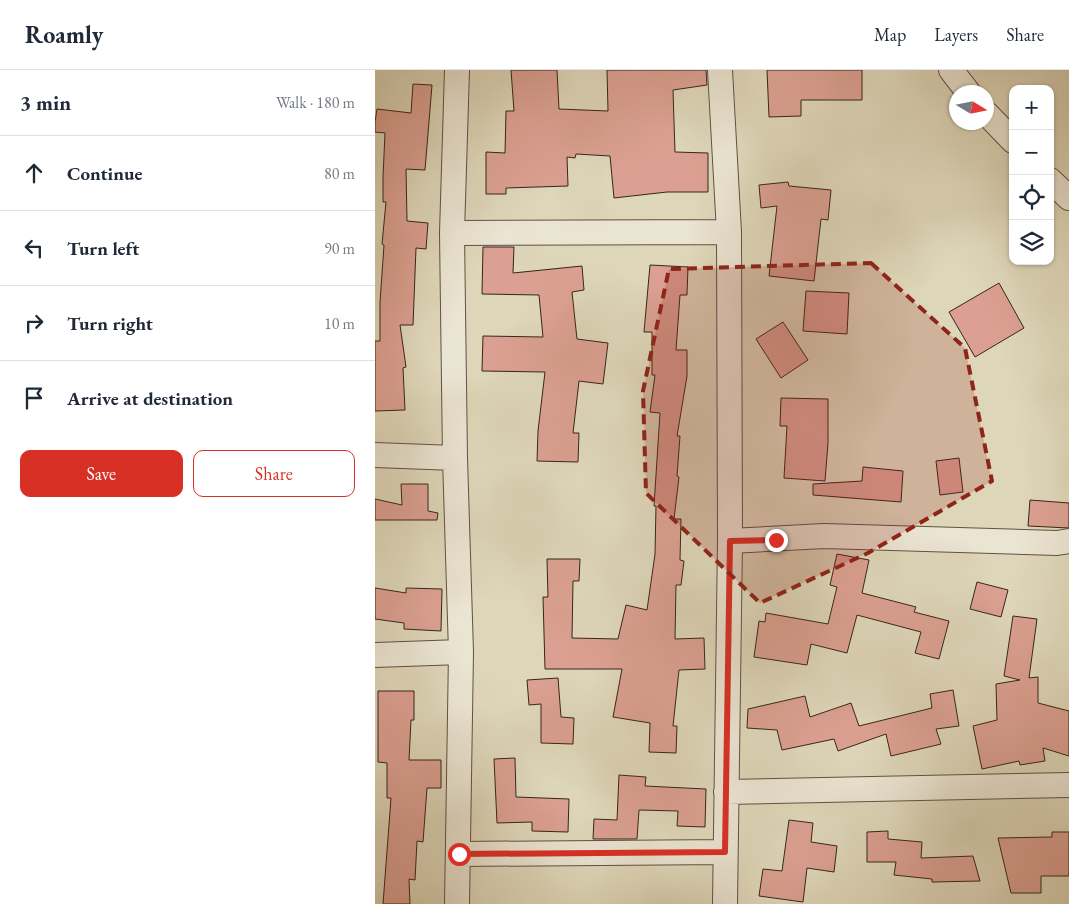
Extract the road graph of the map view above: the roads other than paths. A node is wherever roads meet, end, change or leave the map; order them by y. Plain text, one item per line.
1 (457, 70) edge
2 (720, 70) edge
3 (951, 70) edge
4 (963, 85) edge
5 (994, 121) edge
6 (1009, 137) edge
7 (1054, 184) edge
8 (1069, 198) edge
9 (729, 232) junction
10 (453, 233) junction
11 (375, 455) edge
12 (455, 458) junction
13 (730, 541) junction
14 (1069, 541) edge
15 (461, 652) junction
16 (375, 655) edge
17 (1069, 786) edge
18 (726, 792) junction
19 (725, 852) junction
20 (459, 854) junction
21 (457, 904) edge
22 (725, 904) edge

1 - 10 street
2 - 9 street
3 - 4 street
5 - 6 street
7 - 8 street
9 - 10 street
9 - 13 street
10 - 12 street
11 - 12 street
12 - 15 street
13 - 14 street
13 - 18 street
15 - 16 street
15 - 20 street
17 - 18 street
18 - 19 street
19 - 20 street
19 - 22 street
20 - 21 street

